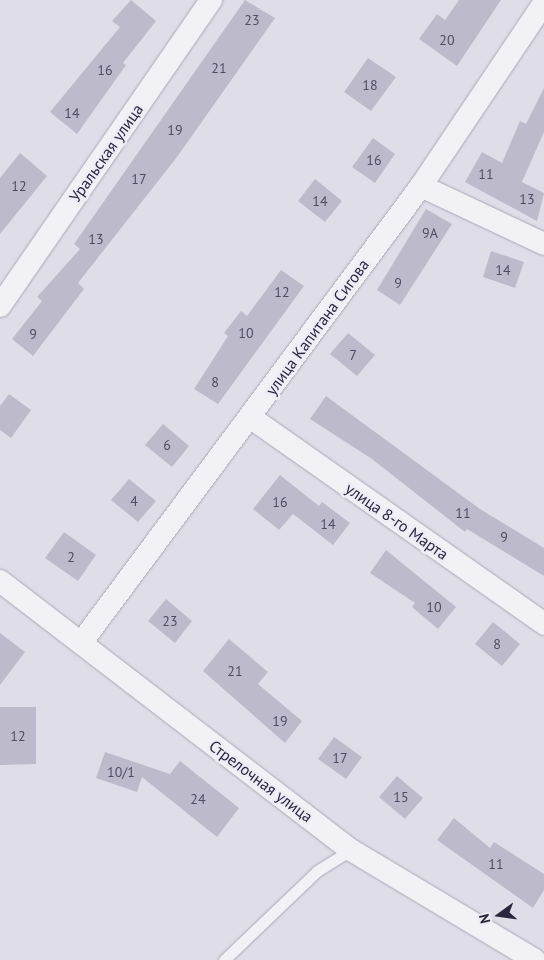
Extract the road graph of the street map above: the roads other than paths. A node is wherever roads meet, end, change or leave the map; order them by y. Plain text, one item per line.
1 (211, 0) edge
2 (544, 3) edge
3 (421, 186) junction
4 (544, 244) edge
5 (0, 306) edge
6 (250, 417) junction
7 (0, 582) edge
8 (544, 624) edge
9 (81, 643) junction
10 (351, 850) junction
11 (224, 960) edge
12 (536, 960) edge

1 - 5 street, Уральская улица
2 - 3 street, улица Капитана Сигова
3 - 4 street
3 - 6 street, улица Капитана Сигова
6 - 8 street, улица 8-го Марта
6 - 9 street, улица Капитана Сигова
7 - 9 street, Стрелочная улица
9 - 10 street, Стрелочная улица
10 - 11 lane
10 - 12 street, Стрелочная улица

